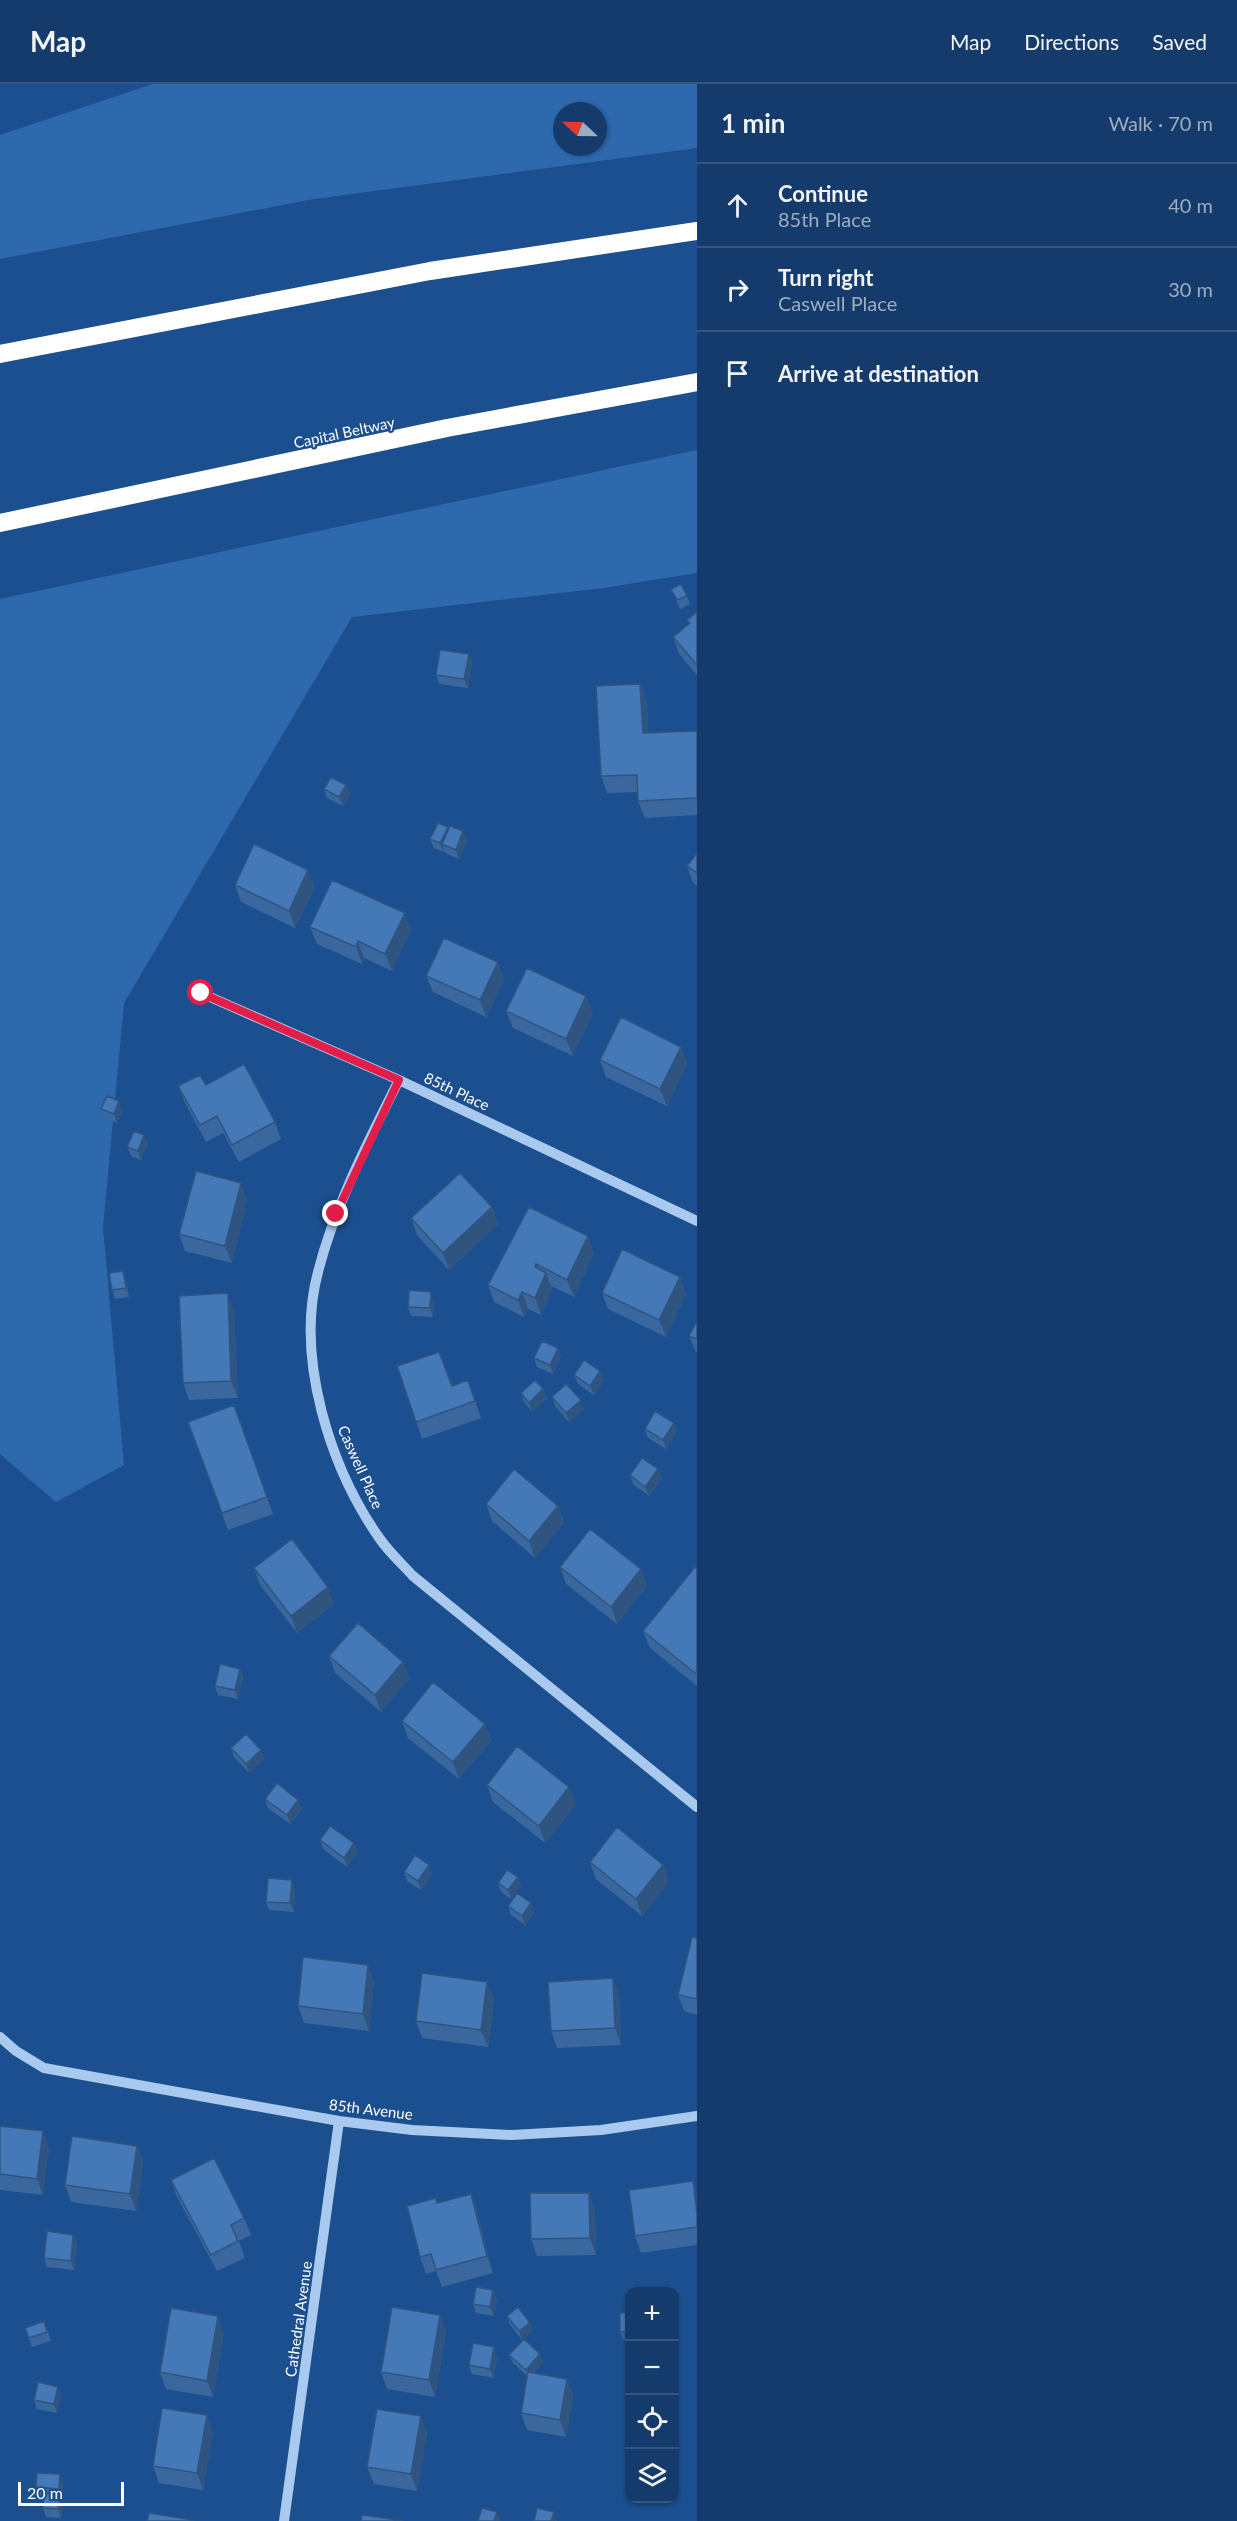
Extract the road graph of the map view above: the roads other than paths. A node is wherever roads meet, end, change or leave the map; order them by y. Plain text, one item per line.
1 (697, 231) edge
2 (0, 354) edge
3 (697, 382) edge
4 (0, 523) edge
5 (201, 993) dead end
6 (399, 1080) junction
7 (697, 1221) edge
8 (697, 1807) edge
9 (0, 2037) edge
10 (697, 2116) edge
11 (339, 2121) junction
12 (284, 2521) edge

1 - 2 highway
3 - 4 highway, Capital Beltway
5 - 6 street, 85th Place
6 - 7 street, 85th Place
6 - 8 street, Caswell Place
9 - 11 street, 85th Avenue
10 - 11 street, 85th Avenue
11 - 12 street, Cathedral Avenue

